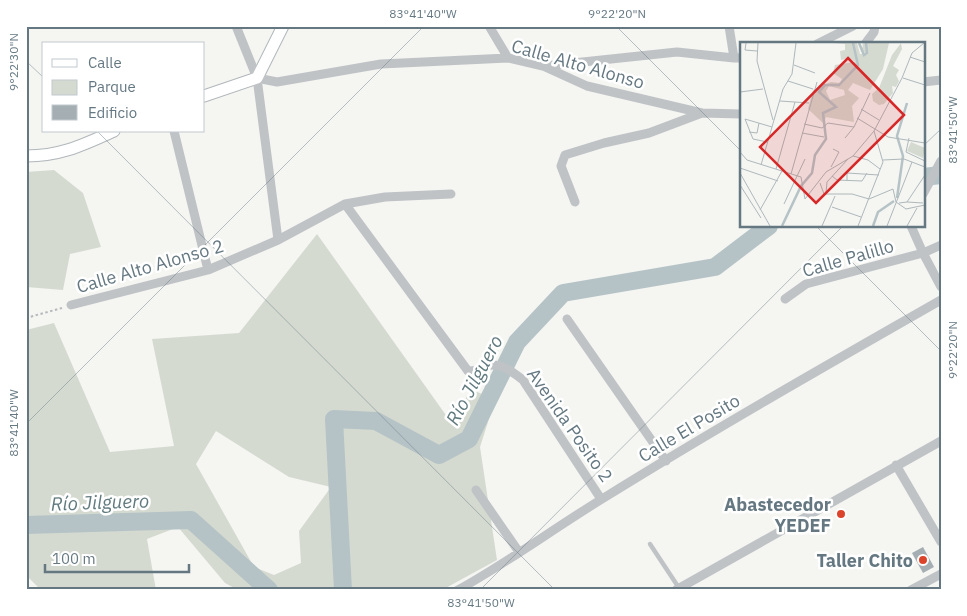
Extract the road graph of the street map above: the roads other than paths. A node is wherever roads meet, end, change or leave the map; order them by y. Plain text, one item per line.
1 (236, 26) edge
2 (283, 26) edge
3 (489, 26) edge
4 (729, 26) edge
5 (853, 26) edge
6 (875, 26) edge
7 (821, 42) edge
8 (866, 42) edge
9 (508, 58) junction
10 (737, 58) edge
11 (543, 66) junction
12 (257, 78) junction
13 (941, 80) edge
14 (924, 82) edge
15 (205, 96) edge
16 (702, 113) junction
17 (740, 114) edge
18 (112, 132) edge
19 (174, 132) edge
20 (26, 156) edge
21 (941, 161) edge
22 (451, 194) dead end
23 (924, 194) edge
24 (575, 202) dead end
25 (345, 204) junction
26 (912, 228) edge
27 (278, 240) junction
28 (941, 245) edge
29 (923, 253) junction
30 (208, 270) junction
31 (941, 287) edge
32 (785, 299) dead end
33 (941, 300) edge
34 (71, 305) road end
35 (566, 319) dead end
36 (941, 441) edge
37 (666, 461) junction
38 (896, 465) junction
39 (476, 490) dead end
40 (601, 499) junction
41 (941, 542) edge
42 (650, 544) dead end
43 (519, 552) junction
44 (941, 574) edge
45 (461, 589) edge
46 (678, 589) edge
47 (912, 590) edge

1 - 12 street
2 - 12 main road
3 - 9 street
4 - 10 street
5 - 7 street
6 - 8 street
9 - 11 street, Calle Alto Alonso
9 - 12 street, Calle Alto Alonso
10 - 11 street
11 - 16 street, Calle Alto Alonso
12 - 15 main road
12 - 27 street
13 - 14 street
16 - 17 street, Calle Alto Alonso
16 - 24 street
18 - 20 main road
19 - 30 street
21 - 23 street
22 - 25 street, Calle Alto Alonso 2
25 - 27 street, Calle Alto Alonso 2
25 - 40 street, Avenida Posito 2
26 - 29 street
27 - 30 street, Calle Alto Alonso 2
28 - 29 street, Calle Palillo
29 - 31 street
29 - 32 street, Calle Palillo
30 - 34 street, Calle Alto Alonso 2
33 - 37 street, Calle El Posito
35 - 37 street
36 - 38 street
37 - 40 street, Calle El Posito
38 - 41 street
38 - 46 street
39 - 43 street
40 - 43 street, Calle El Posito
42 - 46 lane
43 - 45 street, Calle El Posito
44 - 47 street

